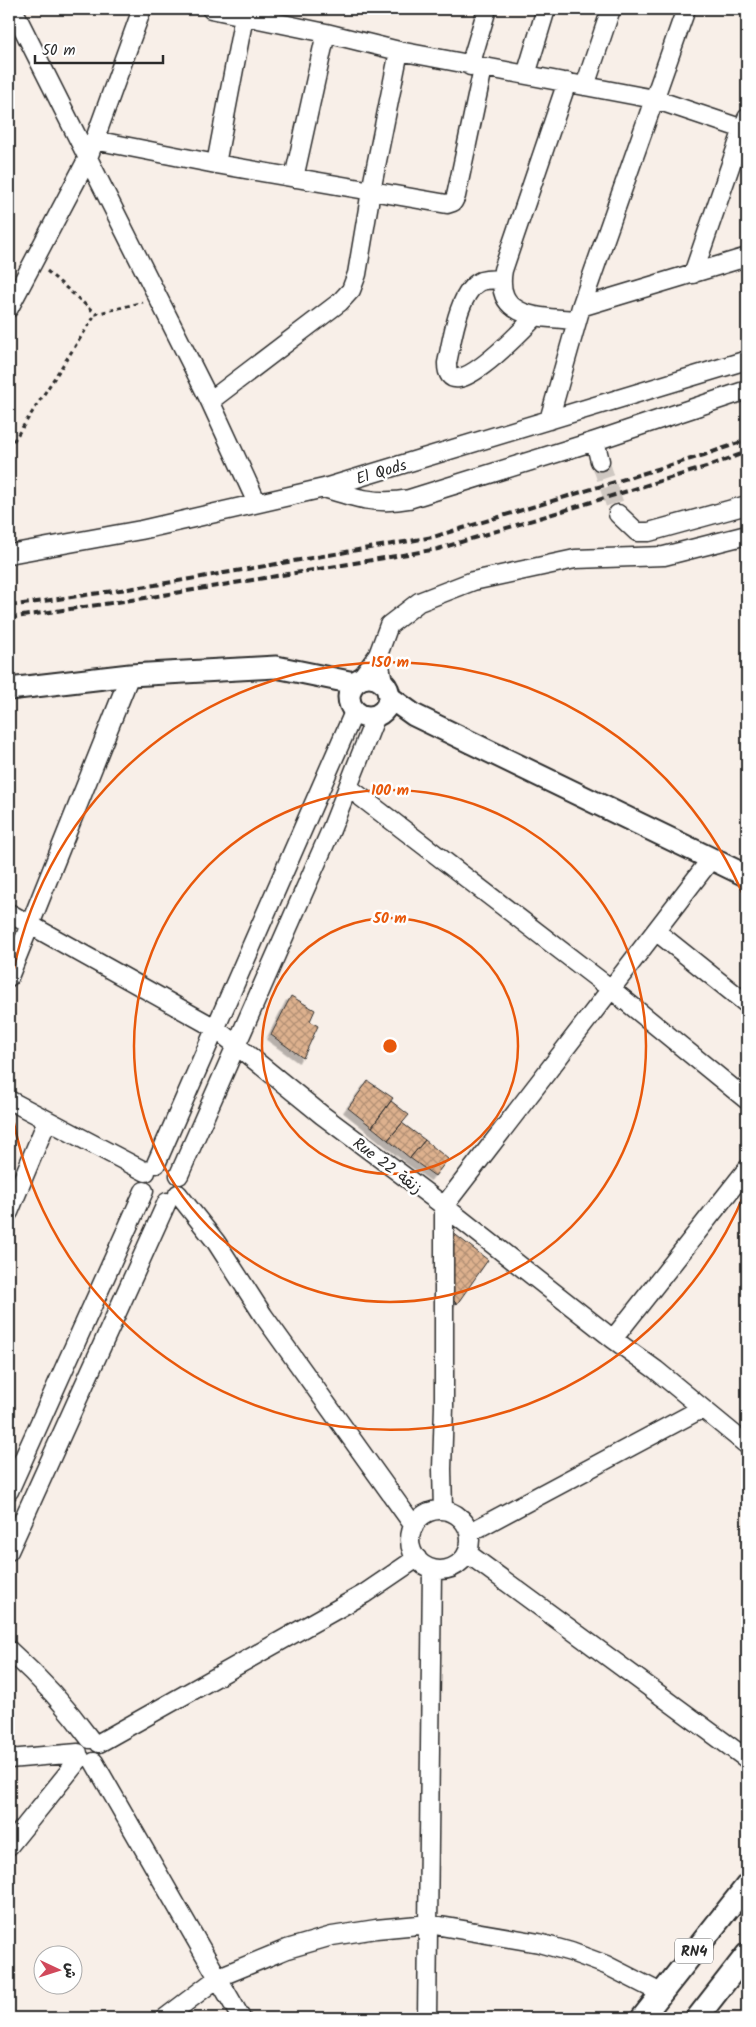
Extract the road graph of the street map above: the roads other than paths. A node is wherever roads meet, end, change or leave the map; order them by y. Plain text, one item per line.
1 (14, 9) edge
2 (142, 9) edge
3 (211, 9) edge
4 (487, 9) edge
5 (546, 9) edge
6 (611, 9) edge
7 (686, 9) edge
8 (9, 12) edge
9 (244, 16) junction
10 (326, 33) junction
11 (399, 51) junction
12 (476, 67) junction
13 (526, 76) junction
14 (567, 82) junction
15 (585, 86) junction
16 (654, 99) junction
17 (746, 126) edge
18 (94, 140) junction
19 (88, 158) junction
20 (216, 164) junction
21 (294, 178) junction
22 (371, 191) junction
23 (747, 257) edge
24 (693, 274) junction
25 (501, 280) junction
26 (9, 308) edge
27 (579, 314) junction
28 (536, 316) junction
29 (747, 360) edge
30 (747, 390) edge
31 (210, 402) junction
32 (549, 420) junction
33 (595, 441) junction
34 (600, 461) tunnel mouth
35 (324, 488) junction
36 (257, 503) junction
37 (747, 505) edge
38 (618, 514) tunnel mouth
39 (747, 535) edge
40 (9, 554) edge
41 (378, 655) junction
42 (130, 675) junction
43 (9, 689) edge
44 (354, 692) junction
45 (383, 702) junction
46 (348, 787) junction
47 (711, 859) junction
48 (747, 876) edge
49 (9, 913) edge
50 (31, 925) junction
51 (657, 932) junction
52 (9, 976) edge
53 (611, 989) junction
54 (747, 1004) edge
55 (215, 1028) junction
56 (236, 1045) junction
57 (9, 1100) edge
58 (747, 1100) edge
59 (47, 1121) junction
60 (151, 1168) junction
61 (747, 1169) edge
62 (179, 1175) junction
63 (144, 1191) junction
64 (172, 1198) junction
65 (444, 1206) junction
66 (9, 1212) edge
67 (613, 1339) junction
68 (701, 1408) junction
69 (747, 1445) edge
70 (9, 1491) edge
71 (443, 1510) junction
72 (414, 1526) junction
73 (469, 1533) junction
74 (9, 1551) edge
75 (467, 1552) junction
76 (417, 1558) junction
77 (432, 1569) junction
78 (9, 1650) edge
79 (95, 1741) junction
80 (9, 1758) edge
81 (84, 1758) junction
82 (747, 1759) edge
83 (9, 1846) edge
84 (747, 1885) edge
85 (429, 1924) junction
86 (747, 1954) edge
87 (218, 1977) junction
88 (661, 1993) junction
89 (165, 2018) edge
90 (241, 2018) edge
91 (427, 2018) edge
92 (642, 2018) edge
93 (697, 2018) edge

1 - 8 street
1 - 19 street
2 - 18 street
3 - 9 street
4 - 12 street
5 - 13 street
6 - 15 street
7 - 16 street
9 - 10 street
9 - 20 street
10 - 11 street
10 - 21 street
11 - 12 street
11 - 22 street
12 - 13 street
12 - 22 street
13 - 14 street
14 - 15 street
14 - 25 street
15 - 16 street
16 - 17 street
16 - 27 street
17 - 24 street
18 - 19 street
18 - 20 street
19 - 26 street
19 - 31 street
20 - 21 street
21 - 22 street
22 - 31 street
23 - 24 street
24 - 27 street
25 - 28 street
25 - 28 street
27 - 28 street
27 - 32 street
29 - 32 street, El Qods
30 - 33 street
31 - 36 street
32 - 35 street, El Qods
33 - 34 street
33 - 35 street
35 - 36 street, El Qods
36 - 40 street, El Qods
37 - 38 street
39 - 41 street
41 - 44 street
41 - 45 street
42 - 43 main road
42 - 44 main road
42 - 50 street
44 - 45 main road
44 - 45 main road
44 - 55 street
45 - 46 street
45 - 47 main road
46 - 53 street
46 - 56 street
47 - 48 main road
47 - 51 street
49 - 50 street, Rue 22 زنقة
50 - 52 street
50 - 55 street, Rue 22 زنقة
51 - 53 street
51 - 54 street
53 - 58 street
53 - 65 street
55 - 56 street, Rue 22 زنقة
55 - 60 street
56 - 62 street
56 - 65 street, Rue 22 زنقة
57 - 59 street
59 - 60 street
59 - 66 street
60 - 62 street
60 - 63 street
61 - 67 street
62 - 64 street
63 - 64 street
63 - 70 street
64 - 72 street
64 - 74 street
65 - 67 street, Rue 22 زنقة
65 - 71 street
67 - 68 street, Rue 22 زنقة
68 - 69 street, Rue 22 زنقة
68 - 73 street
71 - 72 street
71 - 73 street
72 - 76 street
73 - 75 street
75 - 77 street
75 - 82 street
76 - 77 street
76 - 79 street
77 - 85 street
78 - 79 street
79 - 81 street
80 - 81 street
81 - 83 street
81 - 87 street
84 - 88 main road, RN4
85 - 87 street
85 - 88 street
85 - 91 street
86 - 93 main road, RN4
87 - 89 street
87 - 90 street
88 - 92 main road, RN4

